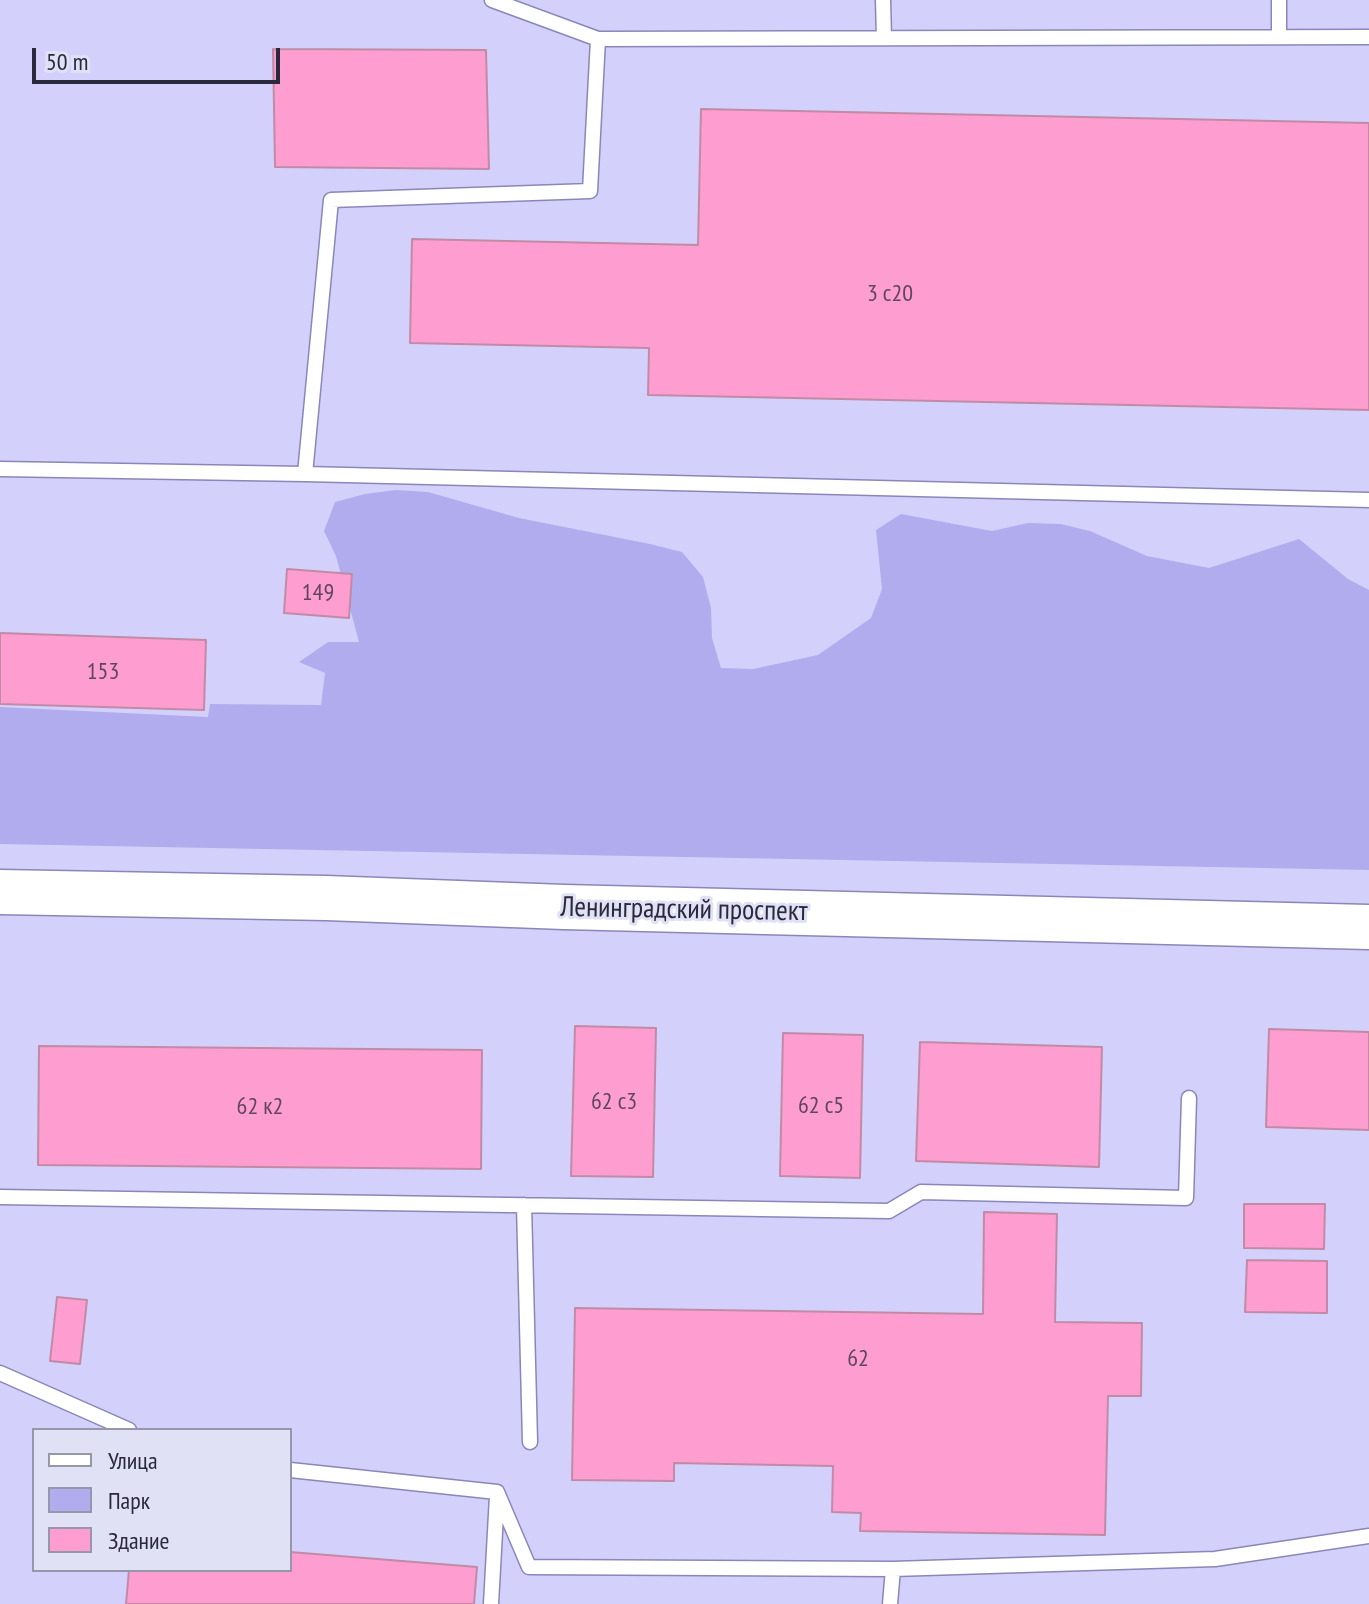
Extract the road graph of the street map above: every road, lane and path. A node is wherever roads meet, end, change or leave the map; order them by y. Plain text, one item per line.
1 (492, 0) edge
2 (883, 0) edge
3 (1279, 0) edge
4 (1279, 37) junction
5 (1369, 37) edge
6 (884, 38) junction
7 (598, 39) junction
8 (0, 469) edge
9 (305, 474) junction
10 (1369, 500) edge
11 (0, 892) edge
12 (1369, 927) edge
13 (1189, 1098) dead end
14 (0, 1197) edge
15 (524, 1205) junction
16 (0, 1373) edge
17 (124, 1428) edge
18 (530, 1442) dead end
19 (292, 1470) edge
20 (497, 1492) junction
21 (1369, 1536) edge
22 (893, 1569) junction
23 (491, 1604) edge
24 (890, 1604) edge

1 - 7 lane
2 - 6 lane
3 - 4 lane
4 - 5 lane
4 - 6 lane
6 - 7 lane
7 - 9 lane
8 - 9 lane
9 - 10 lane
11 - 12 main road, Ленинградский проспект
13 - 15 lane
14 - 15 lane
15 - 18 lane
16 - 17 lane
19 - 20 lane
20 - 22 lane
20 - 23 lane
21 - 22 lane
22 - 24 lane

